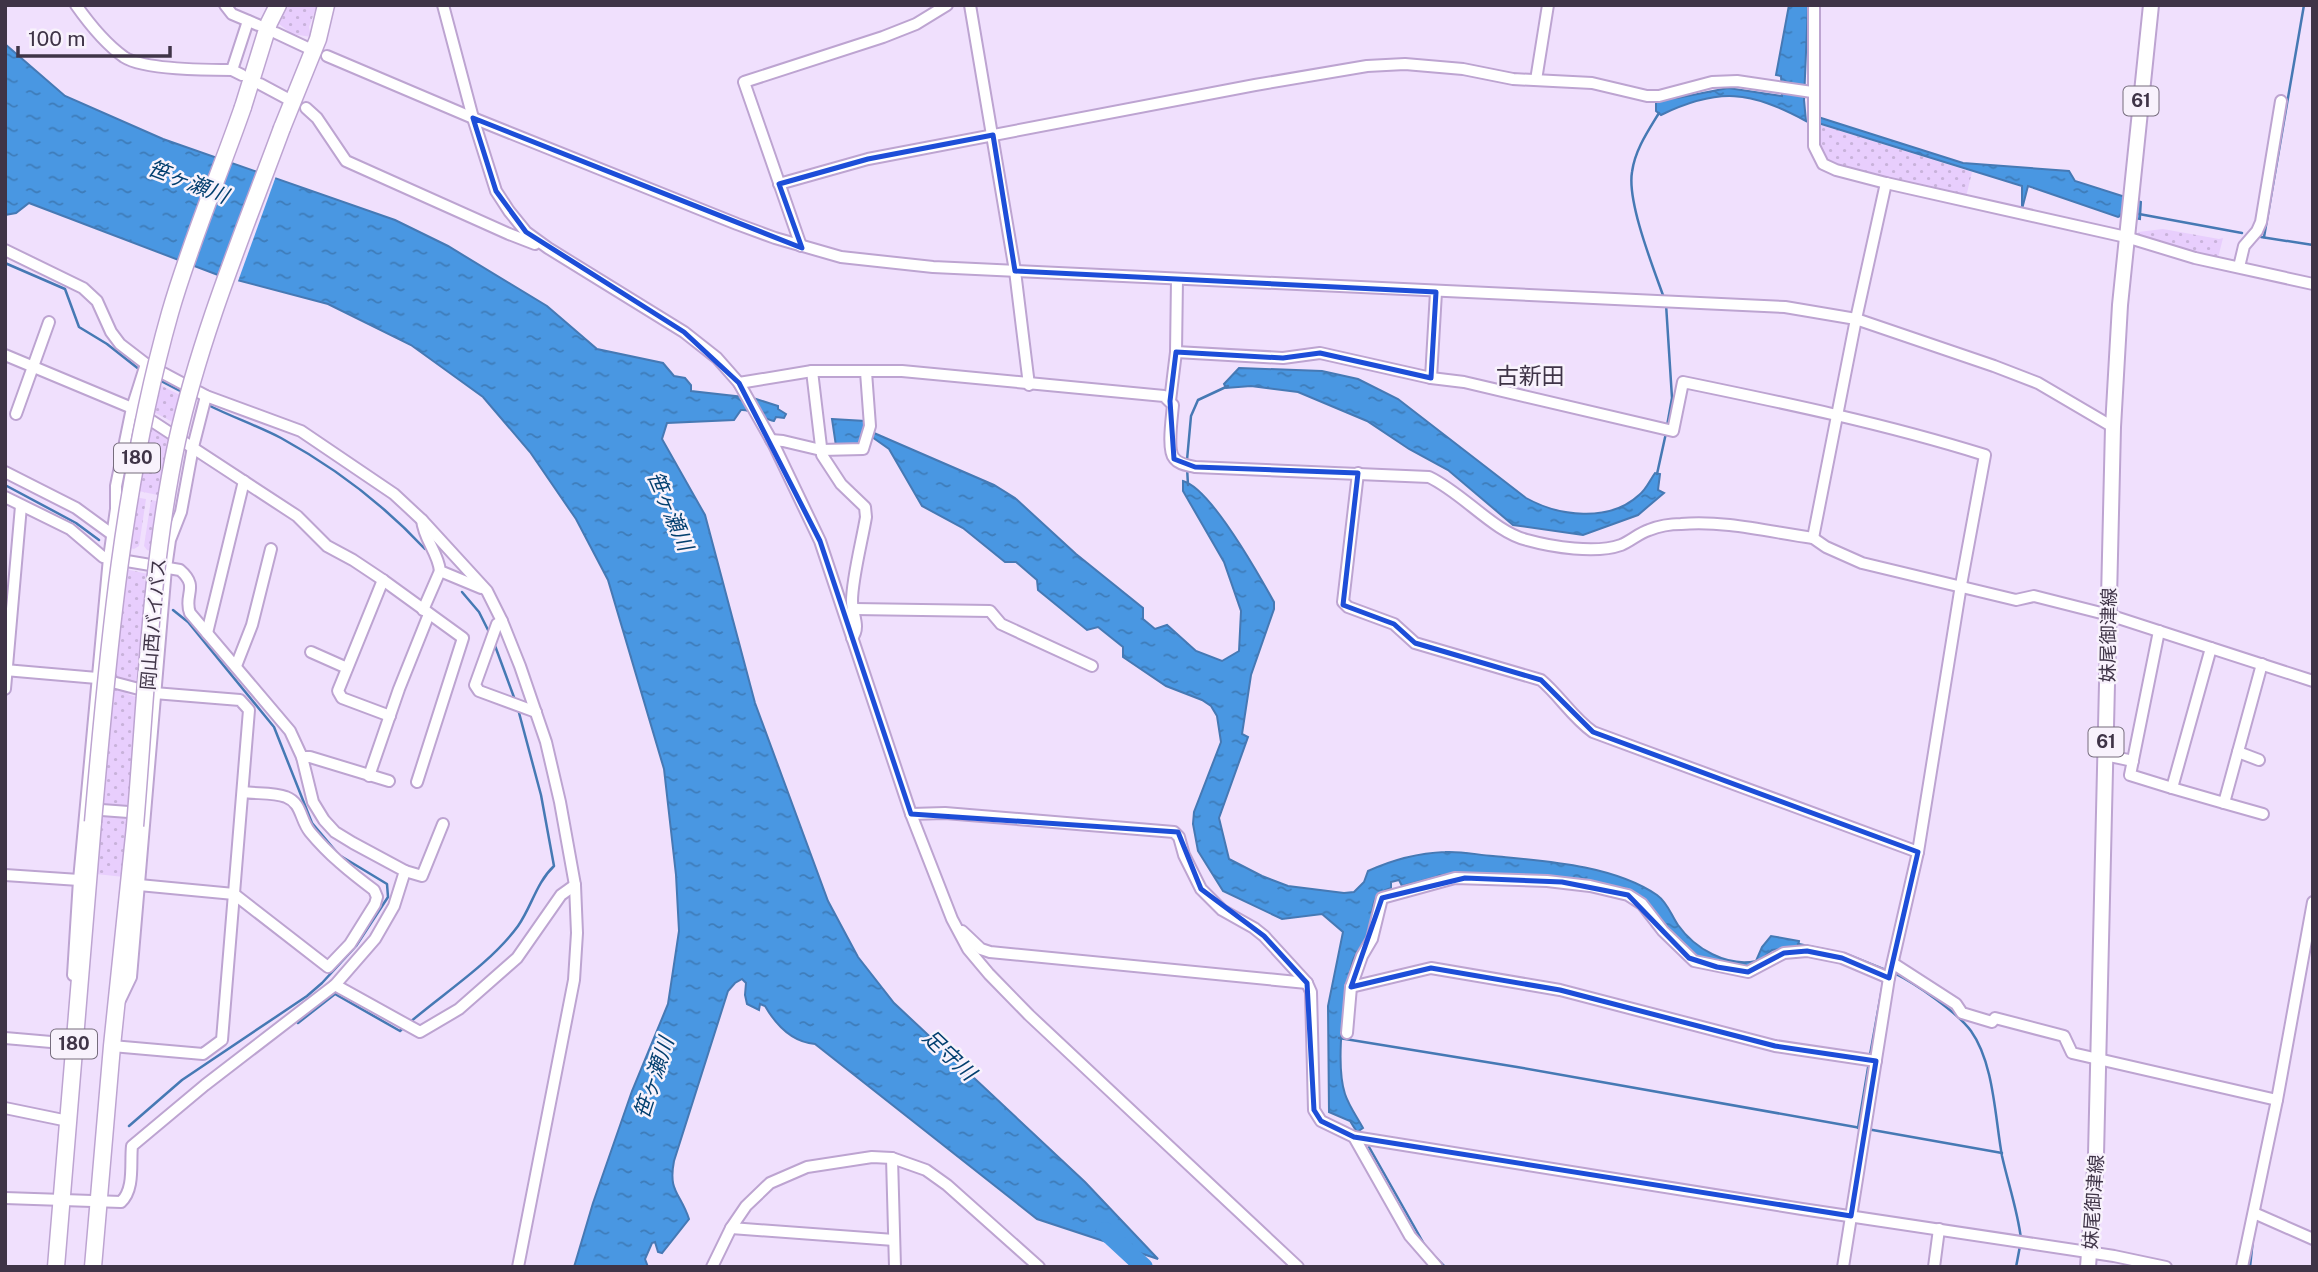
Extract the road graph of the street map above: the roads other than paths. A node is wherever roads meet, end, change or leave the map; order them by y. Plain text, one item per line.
1 (75, 5) edge
2 (225, 5) edge
3 (278, 5) edge
4 (326, 5) edge
5 (443, 5) edge
6 (947, 5) edge
7 (970, 5) edge
8 (1548, 5) edge
9 (1814, 5) edge
10 (2151, 5) edge
11 (276, 33) dead end
12 (308, 48) dead end
13 (327, 56) dead end
14 (1536, 80) junction
15 (260, 85) dead end
16 (1812, 92) junction
17 (288, 99) dead end
18 (2281, 101) dead end
19 (306, 108) dead end
20 (473, 118) junction
21 (993, 135) junction
22 (1886, 183) junction
23 (779, 184) junction
24 (2126, 237) junction
25 (801, 246) junction
26 (548, 248) junction
27 (5, 250) edge
28 (2239, 267) junction
29 (1015, 271) junction
30 (1177, 279) junction
31 (2313, 284) edge
32 (1436, 292) junction
33 (1856, 319) junction
34 (49, 322) dead end
35 (1176, 352) junction
36 (5, 355) edge
37 (33, 367) junction
38 (144, 370) junction
39 (812, 371) junction
40 (866, 372) junction
41 (1431, 378) junction
42 (739, 383) junction
43 (1029, 385) junction
44 (205, 401) junction
45 (1170, 401) junction
46 (132, 408) junction
47 (16, 414) dead end
48 (1837, 414) junction
49 (2113, 427) junction
50 (769, 437) junction
51 (193, 447) junction
52 (821, 450) junction
53 (5, 472) edge
54 (1358, 473) junction
55 (244, 481) junction
56 (5, 497) edge
57 (21, 506) junction
58 (422, 520) junction
59 (113, 535) junction
60 (1813, 538) junction
61 (271, 549) dead end
62 (109, 558) junction
63 (166, 568) junction
64 (440, 571) junction
65 (383, 580) junction
66 (1961, 585) junction
67 (487, 591) junction
68 (854, 609) junction
69 (426, 612) junction
70 (2109, 615) junction
71 (502, 621) junction
72 (2159, 631) junction
73 (207, 633) junction
74 (852, 638) junction
75 (2211, 648) junction
76 (311, 652) dead end
77 (2262, 664) junction
78 (236, 666) junction
79 (1092, 666) dead end
80 (347, 668) junction
81 (6, 670) edge
82 (97, 678) junction
83 (2313, 681) edge
84 (5, 689) edge
85 (154, 693) junction
86 (536, 712) junction
87 (390, 716) junction
88 (2238, 752) junction
89 (2105, 755) junction
90 (302, 757) junction
91 (2259, 760) dead end
92 (2133, 761) junction
93 (369, 776) junction
94 (389, 781) dead end
95 (417, 782) dead end
96 (2172, 788) junction
97 (243, 792) junction
98 (2224, 803) junction
99 (911, 814) junction
100 (2263, 814) dead end
101 (89, 815) junction
102 (140, 820) junction
103 (443, 824) dead end
104 (1917, 852) junction
105 (405, 871) junction
106 (5, 875) edge
107 (79, 880) junction
108 (575, 885) junction
109 (139, 886) junction
110 (234, 894) junction
111 (2313, 902) edge
112 (957, 928) junction
113 (1889, 973) junction
114 (1307, 984) junction
115 (335, 985) junction
116 (1351, 987) junction
117 (118, 1004) junction
118 (77, 1007) junction
119 (1347, 1033) dead end
120 (5, 1038) edge
121 (74, 1044) junction
122 (112, 1046) junction
123 (1871, 1061) junction
124 (2098, 1061) junction
125 (2277, 1100) junction
126 (5, 1108) edge
127 (68, 1121) junction
128 (1354, 1137) junction
129 (892, 1158) junction
130 (5, 1198) edge
131 (61, 1200) junction
132 (98, 1201) junction
133 (2256, 1214) junction
134 (1851, 1216) junction
135 (731, 1228) junction
136 (1939, 1229) junction
137 (2313, 1239) edge
138 (894, 1240) junction
139 (2088, 1260) edge
140 (56, 1267) edge
141 (93, 1267) edge
142 (518, 1267) edge
143 (712, 1267) edge
144 (895, 1267) edge
145 (1039, 1267) edge
146 (1298, 1267) edge
147 (1437, 1267) edge
148 (1843, 1267) edge
149 (1934, 1267) edge
150 (2166, 1267) edge
151 (2242, 1267) edge

1 - 2 street
3 - 101 highway, 岡山西バイパス / 180, bridge
4 - 102 highway, 岡山西バイパス / 180, bridge
5 - 20 street
6 - 23 street
7 - 21 street
8 - 14 street
9 - 16 street
10 - 24 main road, 妹尾御津線 / 61
11 - 12 street
13 - 20 street
14 - 16 street
14 - 21 street
15 - 17 street
16 - 22 street
18 - 28 street
19 - 26 street
20 - 25 street
20 - 26 street
21 - 23 street
21 - 29 street
22 - 24 street
22 - 33 street
23 - 25 street
24 - 28 street
24 - 49 main road, 妹尾御津線 / 61
25 - 29 street
26 - 42 street
27 - 38 street
28 - 31 street
29 - 30 street
29 - 43 street
30 - 32 street
30 - 35 street
32 - 33 street
32 - 41 street
33 - 48 street
33 - 49 street
34 - 37 street
35 - 41 street
35 - 45 street
36 - 37 street
37 - 46 street
37 - 47 street
38 - 44 street
38 - 46 street
39 - 40 street
39 - 42 street
39 - 52 street
40 - 43 street
40 - 52 street
41 - 48 street
42 - 50 street
43 - 45 street
44 - 51 street
44 - 58 street
45 - 54 street
46 - 51 street
46 - 59 street
48 - 60 street
48 - 66 street
49 - 70 main road, 妹尾御津線 / 61
50 - 52 street
50 - 74 street
51 - 55 street
51 - 63 street
52 - 68 street
53 - 59 street
54 - 60 street
54 - 104 street
55 - 65 street
55 - 73 street
56 - 57 street
57 - 62 street
57 - 81 street
58 - 64 street
58 - 67 street
59 - 62 street
60 - 66 street
61 - 78 street
62 - 63 street
62 - 82 street
63 - 73 street
63 - 85 street
64 - 67 street
64 - 69 street
65 - 69 street
65 - 80 street
66 - 70 street
66 - 104 street
67 - 71 street
68 - 74 street
68 - 79 street
69 - 87 street
69 - 95 street
70 - 72 street
70 - 89 main road, 妹尾御津線 / 61
71 - 86 street
71 - 86 street
72 - 75 street
72 - 92 street
73 - 78 street
74 - 99 street
75 - 77 street
75 - 96 street
76 - 80 street
77 - 83 street
77 - 88 street
78 - 90 street
80 - 87 street
81 - 82 street
81 - 84 street
82 - 85 street
82 - 101 street
85 - 97 street
85 - 102 street
86 - 108 street
87 - 93 street
88 - 91 street
88 - 98 street
89 - 92 street
89 - 124 main road, 妹尾御津線 / 61
90 - 93 street
90 - 105 street
92 - 96 street
93 - 94 street
96 - 98 street
97 - 110 street
97 - 110 street
98 - 100 street
99 - 112 street
99 - 114 street
101 - 102 street
101 - 107 street
101 - 118 highway, 岡山西バイパス / 180
102 - 109 street
102 - 117 highway, 岡山西バイパス / 180
103 - 105 street
104 - 113 street
105 - 115 street
106 - 107 street
107 - 118 street
108 - 115 street
108 - 142 street
109 - 110 street
109 - 117 street
110 - 122 street
111 - 125 street
112 - 114 street
112 - 146 street
113 - 116 street
113 - 123 street
113 - 124 street
114 - 128 street
115 - 132 street
116 - 119 street
116 - 123 street
117 - 122 highway, 岡山西バイパス / 180
118 - 121 highway, 岡山西バイパス / 180
120 - 121 street
121 - 127 highway, 岡山西バイパス / 180
122 - 132 highway, 岡山西バイパス / 180
123 - 134 street
124 - 125 street
124 - 139 main road, 妹尾御津線 / 61
125 - 133 street
126 - 127 street
127 - 131 highway, 岡山西バイパス / 180
128 - 134 street
128 - 147 street
129 - 135 street
129 - 138 street
129 - 145 street
130 - 131 street
131 - 132 street
131 - 140 highway, 岡山西バイパス / 180
132 - 141 highway, 岡山西バイパス / 180
133 - 137 street
133 - 151 street
134 - 136 street
134 - 148 street
135 - 138 street
135 - 143 street
136 - 139 street
136 - 149 street
138 - 144 street
139 - 150 street

